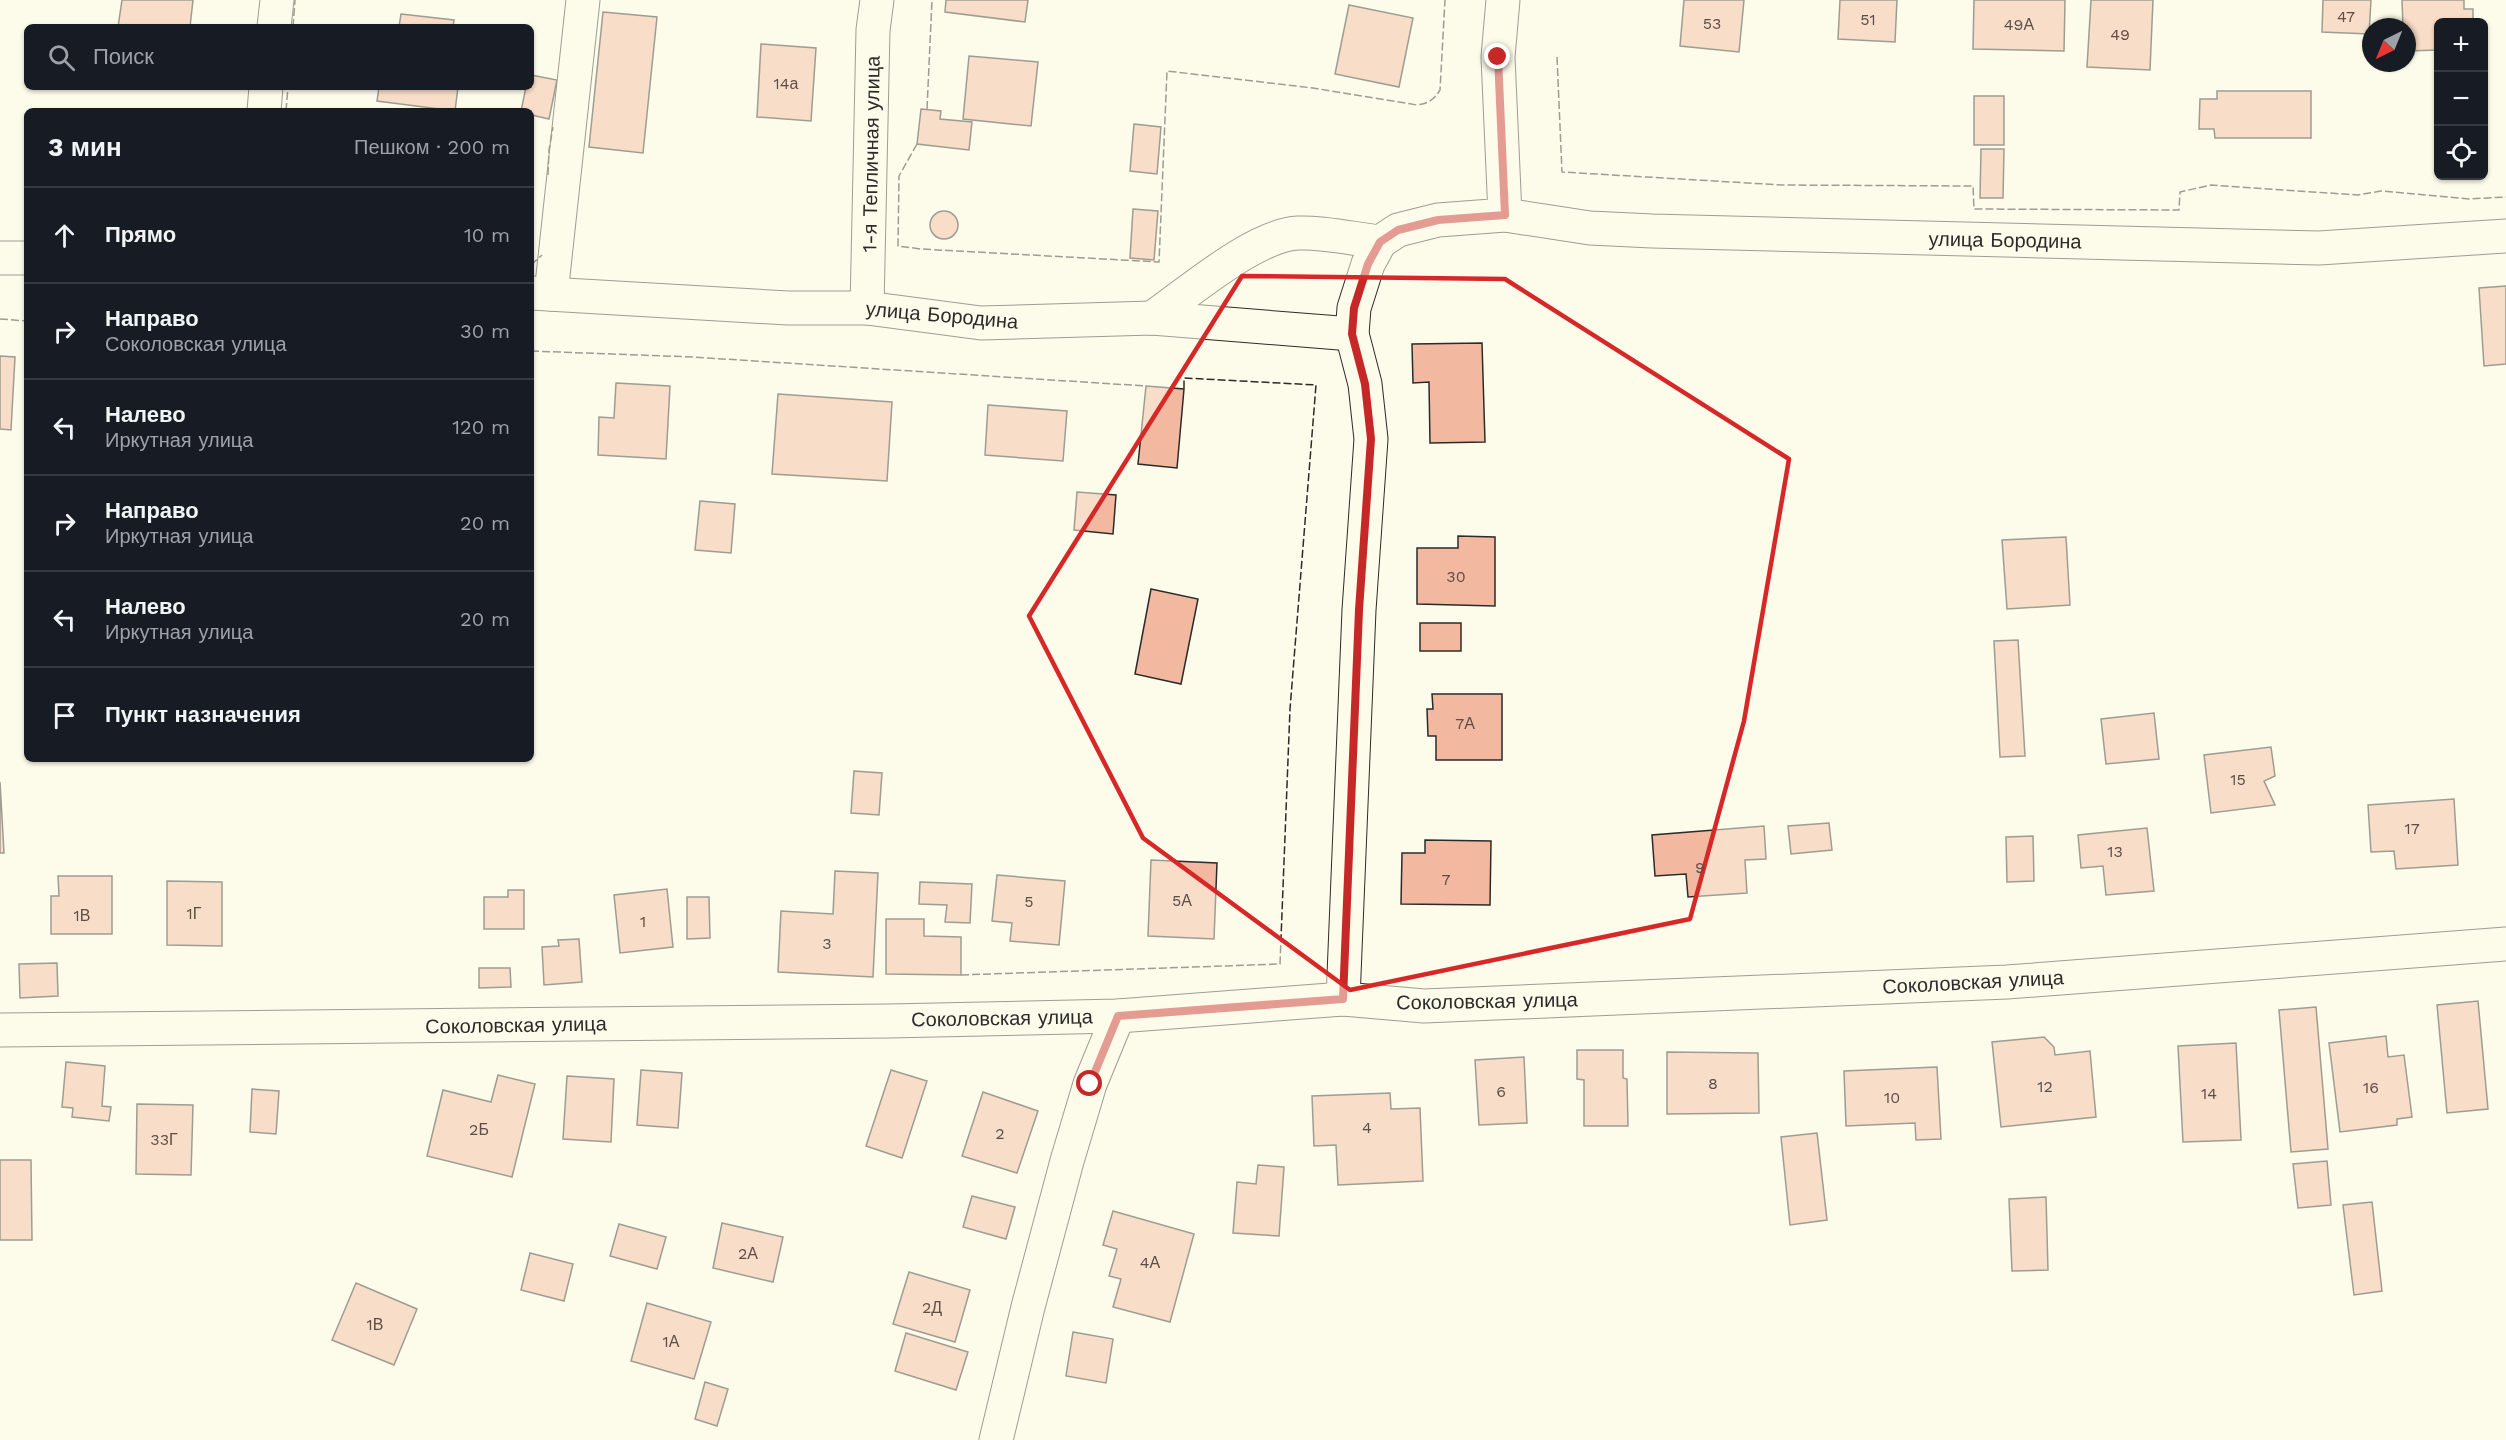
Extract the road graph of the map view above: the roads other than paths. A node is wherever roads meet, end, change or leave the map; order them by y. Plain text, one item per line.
1 (277, 0) edge
2 (583, 0) edge
3 (877, 0) edge
4 (1503, 0) edge
5 (274, 24) edge
6 (266, 90) edge
7 (264, 108) edge
8 (1505, 215) junction
9 (2506, 236) edge
10 (1380, 242) junction
11 (0, 258) edge
12 (24, 258) edge
13 (541, 293) edge
14 (867, 308) junction
15 (1152, 318) junction
16 (1352, 334) junction
17 (2506, 944) edge
18 (1343, 999) junction
19 (1118, 1016) junction
20 (0, 1030) edge
21 (996, 1440) edge

1 - 5 street
2 - 13 street
3 - 14 street, 1-я Тепличная улица
4 - 8 street
6 - 7 street
8 - 9 street, улица Бородина
8 - 10 street, улица Бородина
10 - 15 street
10 - 16 street
11 - 12 street
13 - 14 street, улица Бородина
14 - 15 street, улица Бородина
15 - 16 street, улица Бородина
16 - 18 street
17 - 18 street, Соколовская улица
18 - 19 street, Соколовская улица
19 - 20 street, Соколовская улица
19 - 21 street

